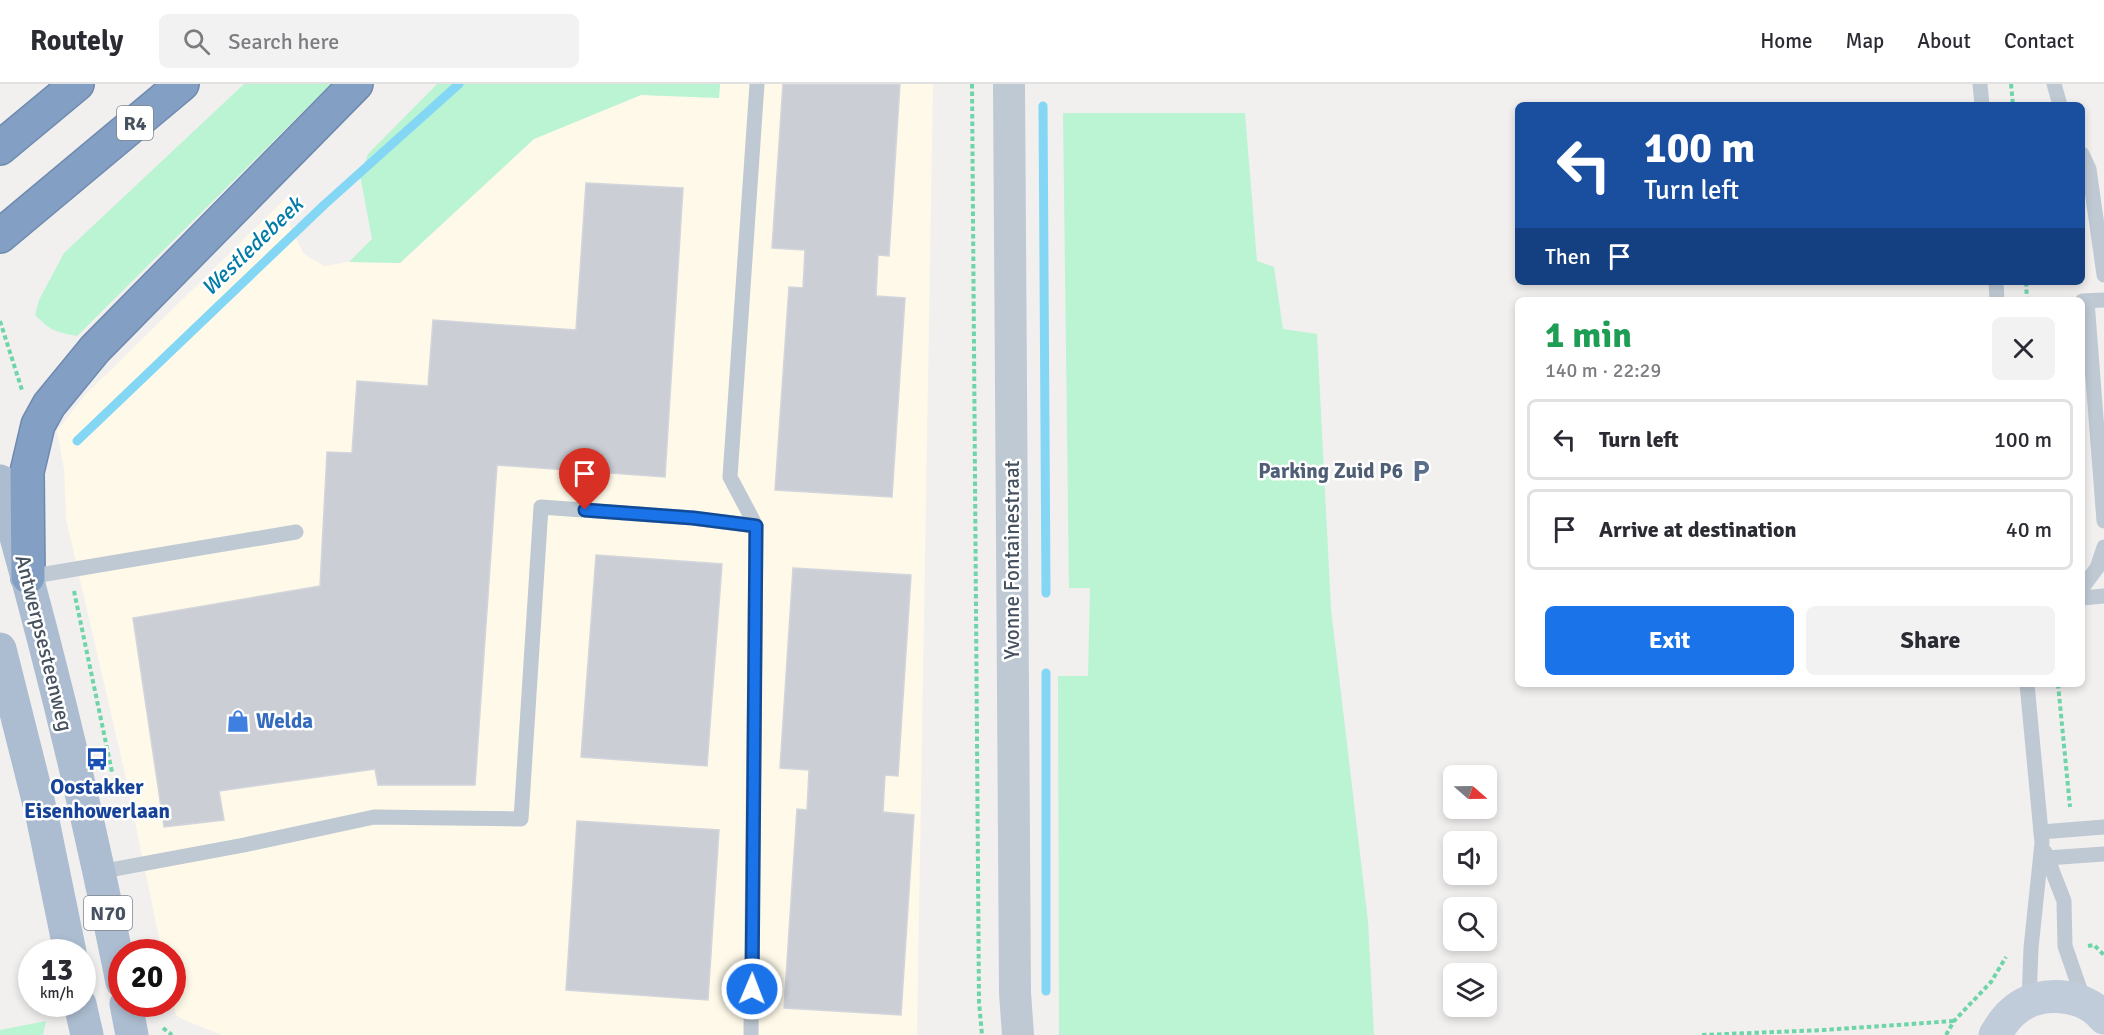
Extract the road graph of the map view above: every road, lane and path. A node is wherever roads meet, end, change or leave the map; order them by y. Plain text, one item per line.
1 (77, 84) edge
2 (182, 84) edge
3 (356, 84) edge
4 (757, 84) edge
5 (972, 84) edge
6 (1009, 84) edge
7 (1980, 84) edge
8 (2011, 84) edge
9 (2054, 84) edge
10 (1982, 102) edge
11 (2013, 102) edge
12 (2059, 102) edge
13 (0, 148) edge
14 (2085, 160) edge
15 (11, 227) edge
16 (2104, 274) edge
17 (2104, 300) edge
18 (2085, 301) edge
19 (0, 321) edge
20 (38, 425) junction
21 (0, 481) edge
22 (2104, 521) edge
23 (756, 526) junction
24 (296, 532) dead end
25 (2104, 547) edge
26 (69, 570) junction
27 (28, 577) junction
28 (2085, 584) edge
29 (2104, 596) edge
30 (2085, 598) edge
31 (0, 649) edge
32 (2027, 687) edge
33 (2058, 687) edge
34 (113, 774) dead end
35 (2104, 827) edge
36 (2072, 829) junction
37 (2042, 838) junction
38 (2104, 854) edge
39 (2048, 858) junction
40 (99, 872) junction
41 (67, 939) edge
42 (113, 939) edge
43 (2094, 945) dead end
44 (2104, 955) edge
45 (2029, 1001) junction
46 (2095, 1011) edge
47 (83, 1017) edge
48 (136, 1017) edge
49 (147, 1031) edge
50 (87, 1035) edge
51 (172, 1035) edge
52 (751, 1035) edge
53 (982, 1035) edge
54 (1018, 1035) edge
55 (1702, 1035) edge
56 (1946, 1035) edge
57 (1995, 1035) edge

1 - 13 highway
2 - 15 highway, R4
3 - 20 highway
4 - 23 lane
5 - 53 path
6 - 54 street, Yvonne Fontainestraat
7 - 10 lane
8 - 11 path
9 - 12 lane
14 - 16 lane
17 - 18 lane
18 - 22 lane
19 - 20 path
20 - 27 highway
21 - 27 main road, Antwerpsesteenweg / N70
23 - 40 lane
23 - 52 lane
24 - 26 lane
25 - 28 lane
26 - 27 lane
26 - 34 path
27 - 40 main road, Antwerpsesteenweg / N70
29 - 30 lane
31 - 41 main road, Antwerpsesteenweg / N70
32 - 37 lane
33 - 36 path
35 - 36 lane
36 - 37 lane
37 - 39 lane
37 - 45 lane
38 - 39 lane
39 - 46 lane
40 - 42 main road, Antwerpsesteenweg / N70
43 - 44 path
45 - 46 street
45 - 57 street
47 - 50 main road
48 - 49 main road
49 - 51 path
55 - 56 path

